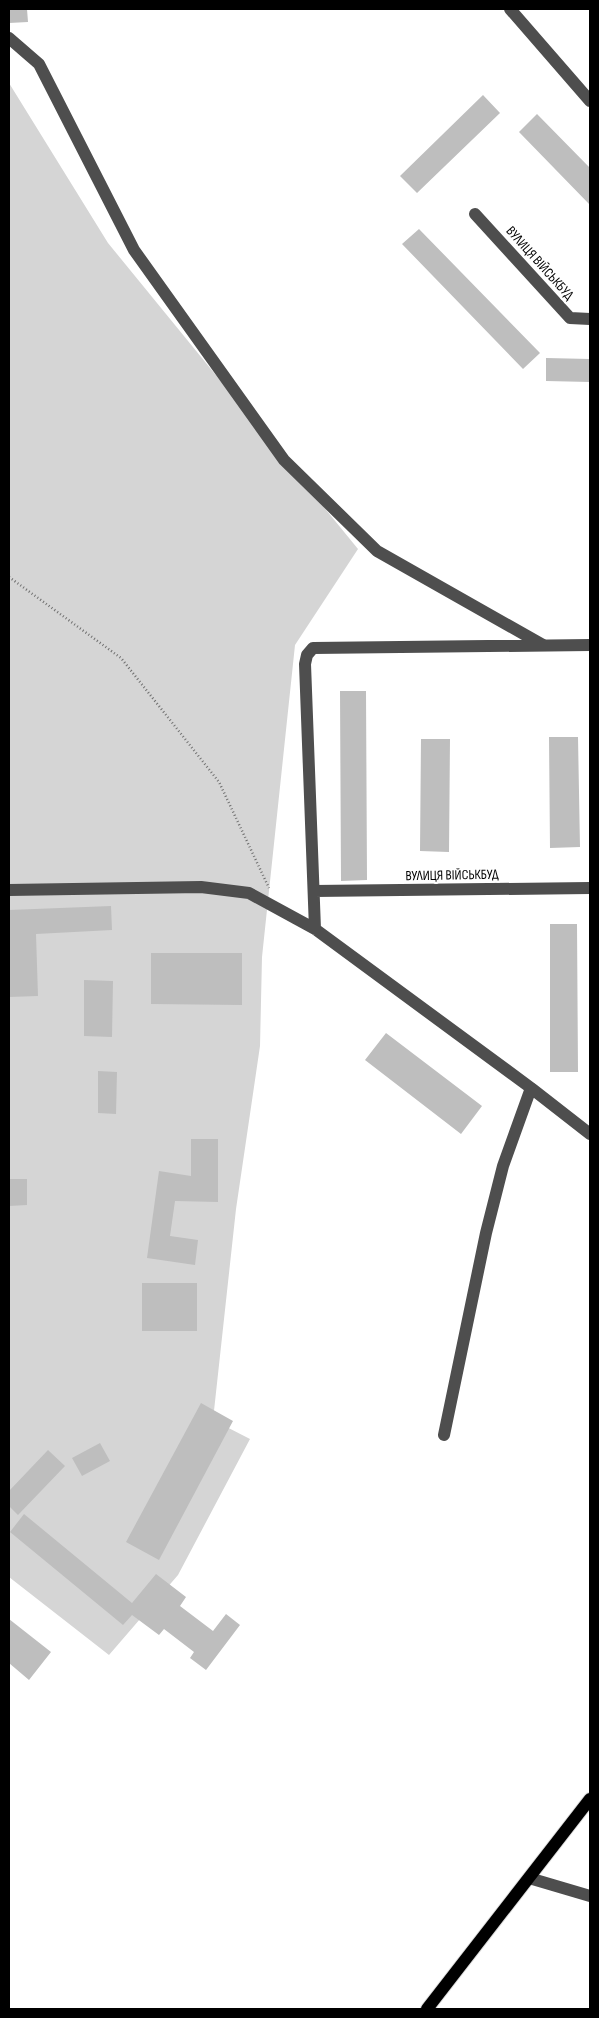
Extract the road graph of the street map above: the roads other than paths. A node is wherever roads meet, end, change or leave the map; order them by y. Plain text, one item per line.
1 (510, 9) edge
2 (9, 38) edge
3 (590, 101) edge
4 (475, 214) dead end
5 (590, 319) edge
6 (543, 645) junction
7 (590, 645) edge
8 (590, 888) edge
9 (9, 890) edge
10 (314, 891) junction
11 (315, 929) junction
12 (531, 1088) junction
13 (590, 1134) edge
14 (444, 1435) dead end
15 (590, 1799) edge
16 (529, 1878) junction
17 (590, 1896) edge
18 (427, 2009) edge

1 - 3 street
2 - 6 street
4 - 5 street, ВУЛИЦЯ ВІЙСЬКБУД
6 - 7 street
6 - 10 street
8 - 10 street, ВУЛИЦЯ ВІЙСЬКБУД
9 - 11 street
10 - 11 street
11 - 12 street
12 - 13 street
12 - 14 street
15 - 16 main road
16 - 17 street
16 - 18 main road

